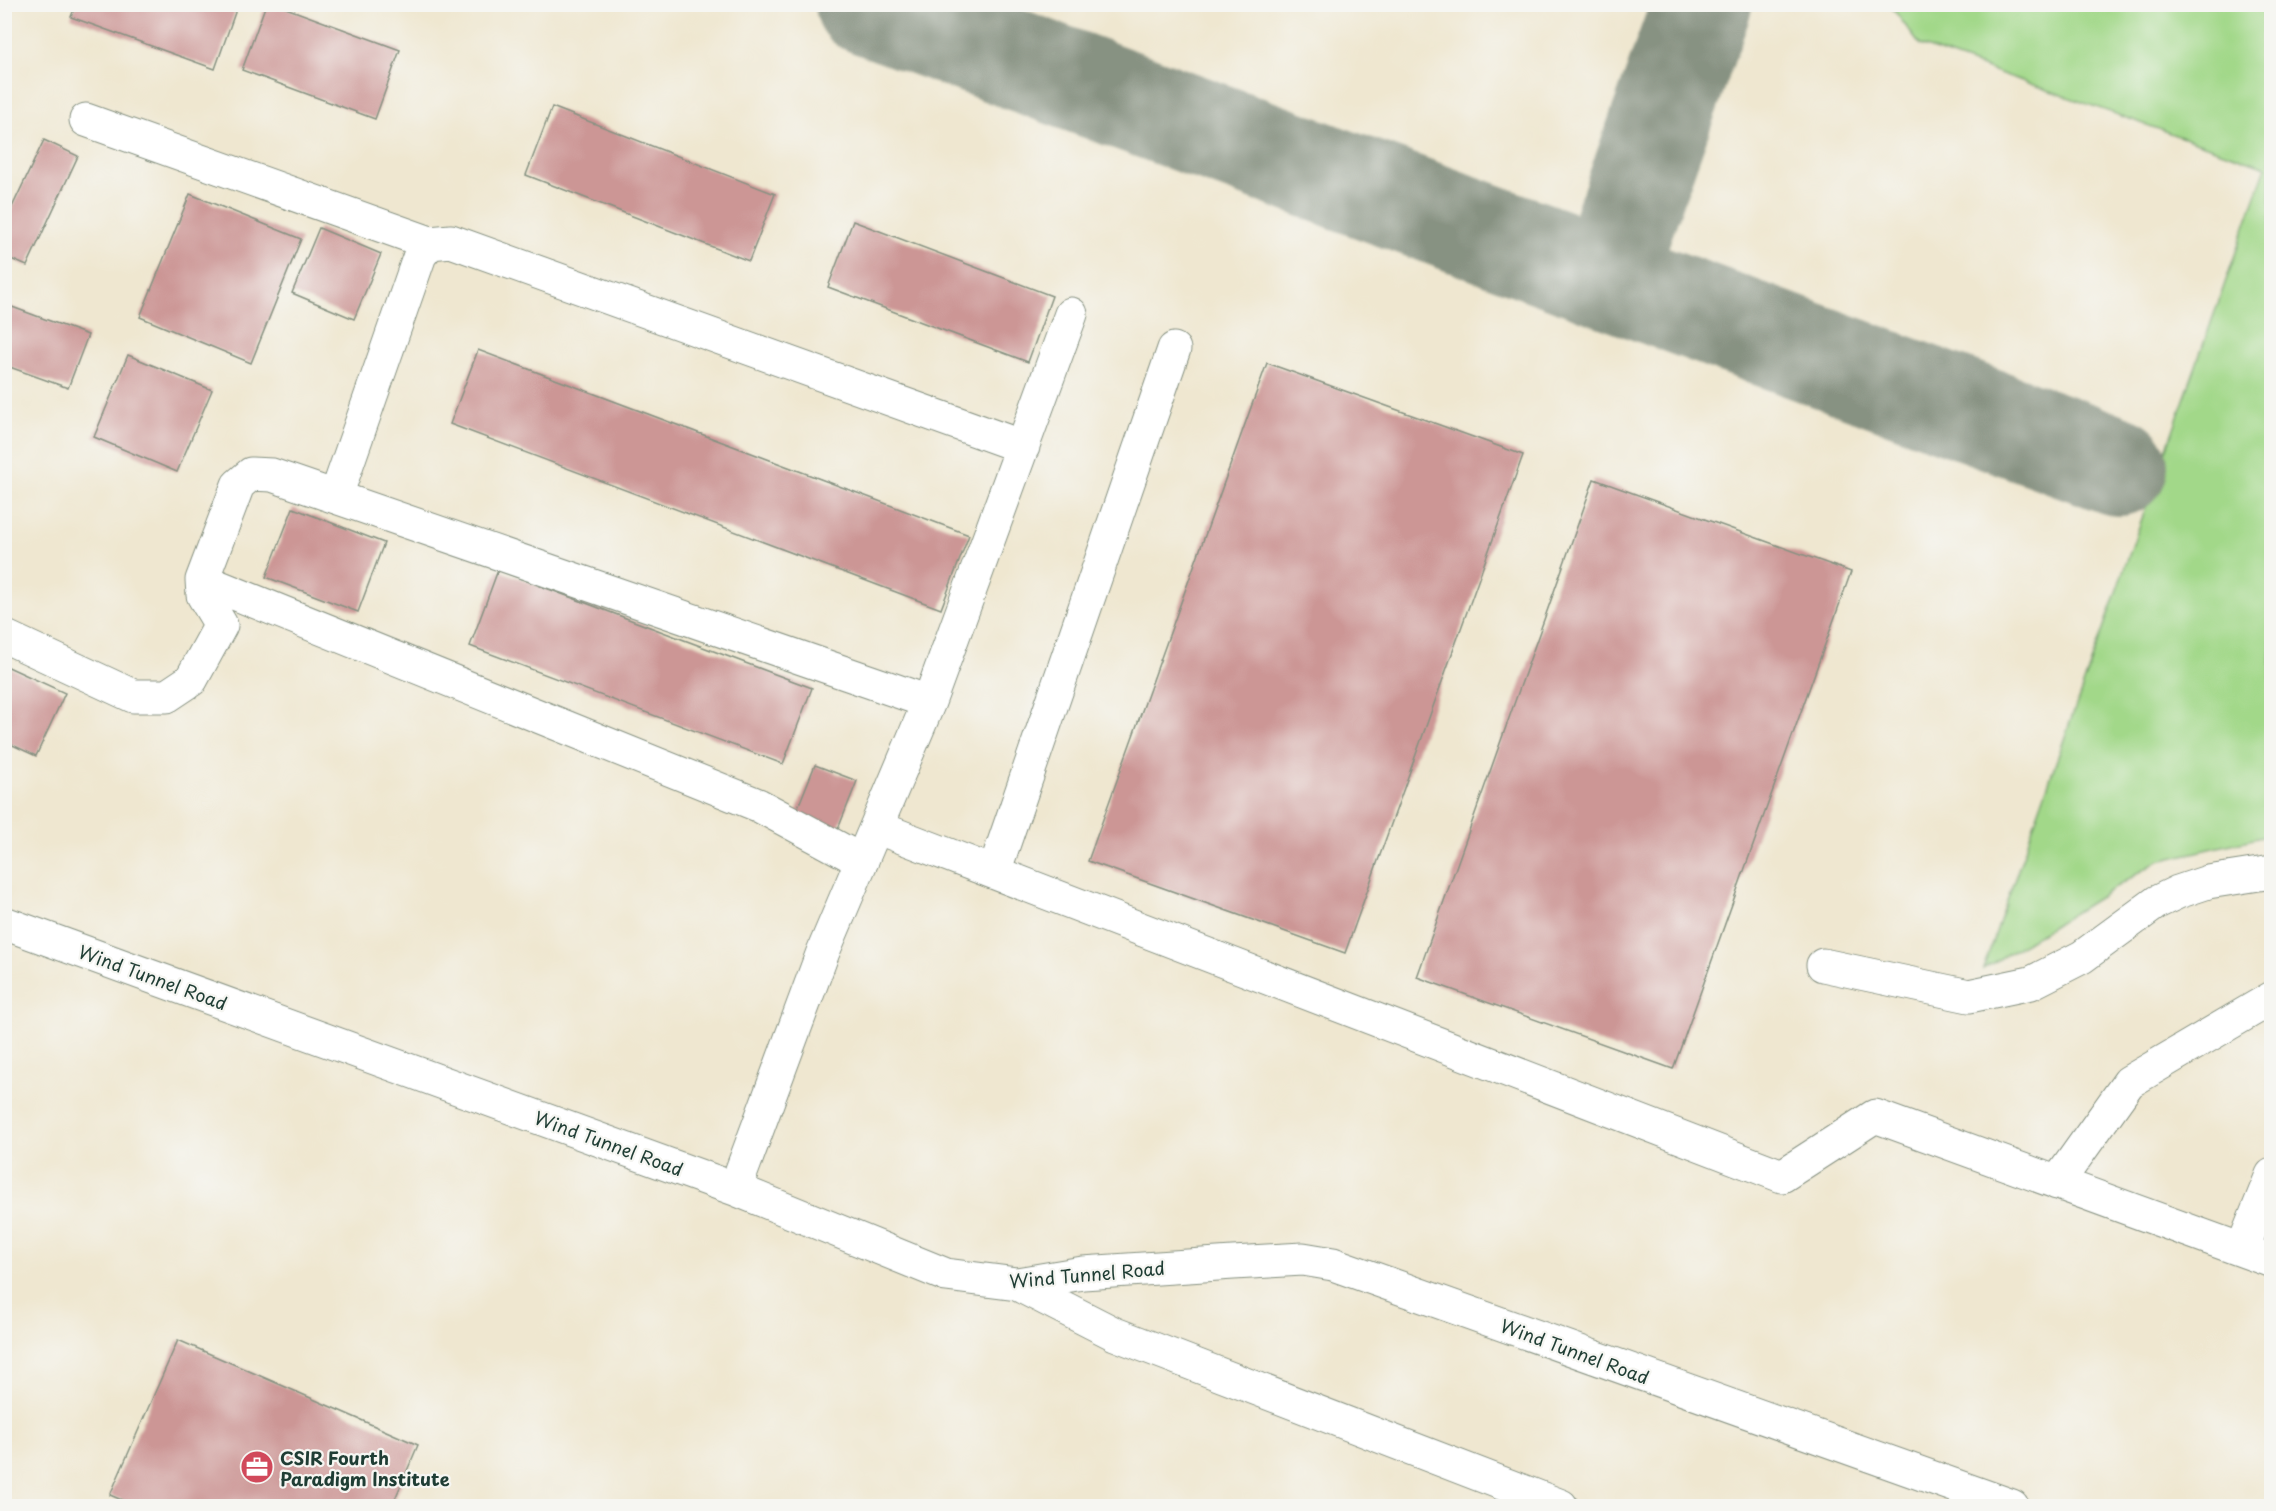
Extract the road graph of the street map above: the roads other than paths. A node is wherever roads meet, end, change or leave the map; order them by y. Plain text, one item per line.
1 (86, 120) dead end
2 (430, 243) junction
3 (1071, 314) dead end
4 (1174, 349) dead end
5 (1023, 447) junction
6 (336, 496) junction
7 (202, 580) junction
8 (4, 636) edge
9 (928, 702) junction
10 (876, 826) junction
11 (862, 861) junction
12 (994, 872) junction
13 (2271, 872) edge
14 (4, 923) edge
15 (1823, 965) dead end
16 (2271, 998) edge
17 (2271, 1174) edge
18 (2057, 1183) junction
19 (735, 1189) junction
20 (2257, 1256) edge
21 (1017, 1284) junction
22 (1561, 1506) edge
23 (2012, 1506) edge

1 - 2 street
2 - 5 street
2 - 6 street
3 - 5 street
4 - 12 street
5 - 9 street
6 - 7 street
6 - 9 street
7 - 8 street
7 - 11 street
9 - 10 street
10 - 11 street
10 - 12 street
11 - 19 street
12 - 18 street
13 - 15 street
14 - 19 street, Wind Tunnel Road
16 - 18 street
17 - 20 street
18 - 20 street
19 - 21 street, Wind Tunnel Road
21 - 22 street
21 - 23 street, Wind Tunnel Road

